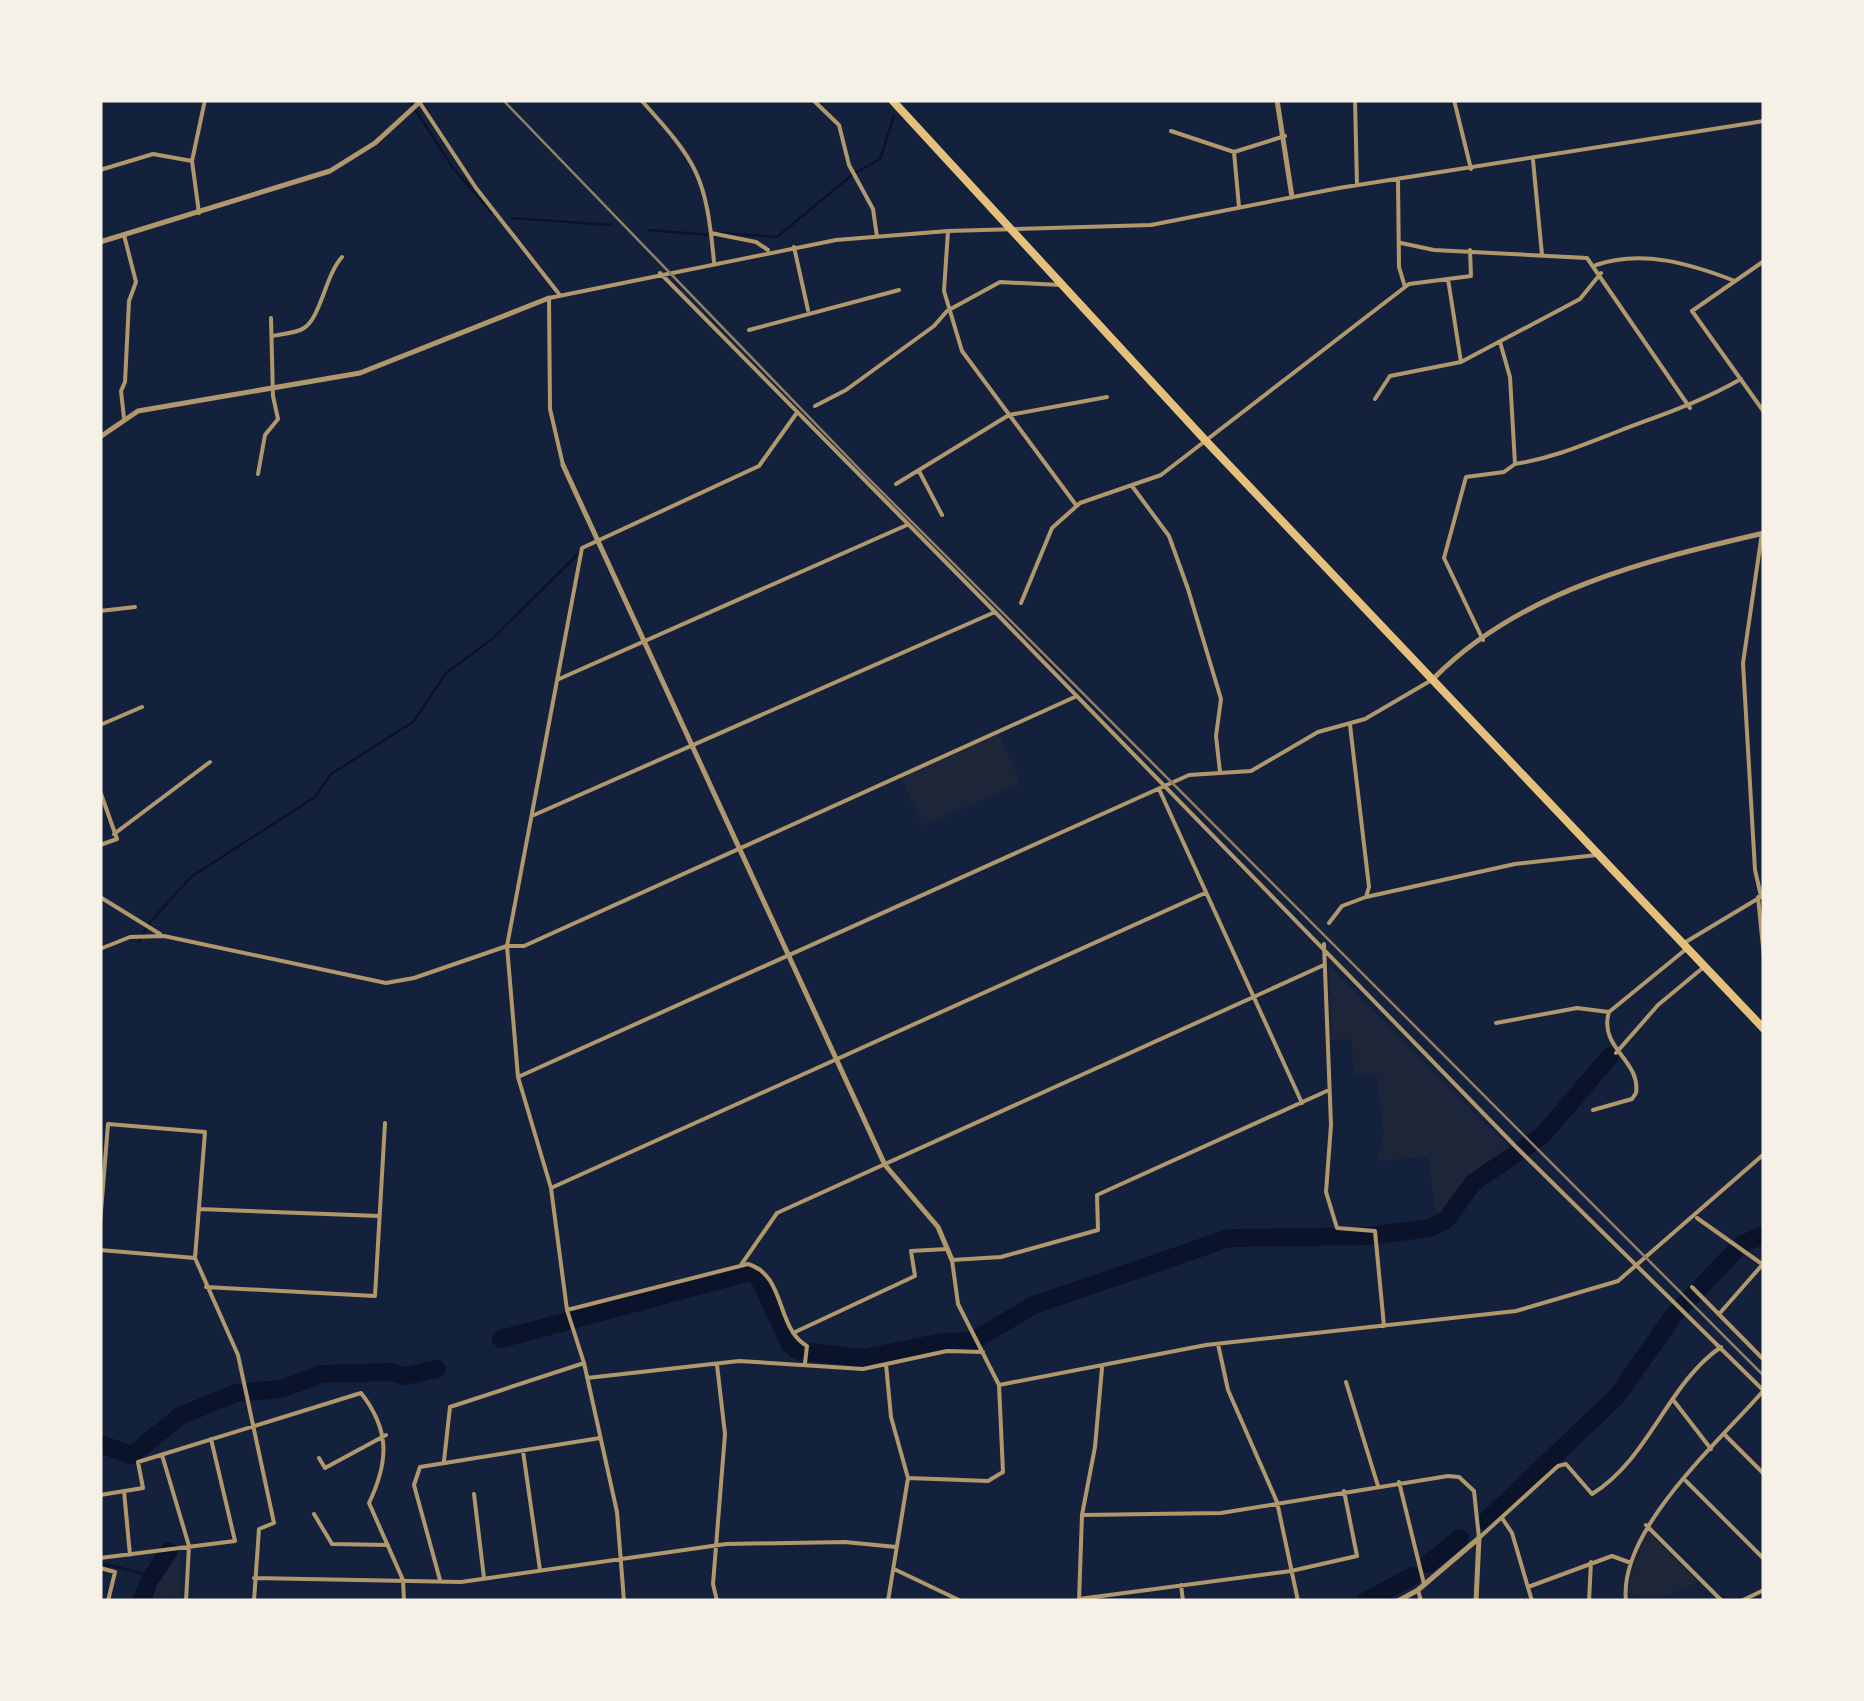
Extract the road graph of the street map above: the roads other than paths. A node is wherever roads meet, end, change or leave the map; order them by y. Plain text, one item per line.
1 (205, 100) edge
2 (420, 100) edge
3 (641, 100) edge
4 (813, 100) edge
5 (909, 100) edge
6 (1277, 100) edge
7 (1355, 100) edge
8 (1454, 100) edge
9 (895, 103) edge
10 (1764, 121) edge
11 (1171, 131) dead end
12 (1284, 136) junction
13 (1234, 152) junction
14 (1532, 160) junction
15 (192, 161) junction
16 (100, 170) edge
17 (1471, 170) junction
18 (1398, 180) junction
19 (1356, 186) junction
20 (1292, 197) junction
21 (1239, 208) junction
22 (200, 213) junction
23 (1009, 229) junction
24 (948, 231) junction
25 (711, 233) junction
26 (124, 235) junction
27 (877, 237) junction
28 (100, 242) edge
29 (1401, 243) junction
30 (794, 247) junction
31 (1470, 250) junction
32 (768, 251) junction
33 (1542, 256) junction
34 (342, 257) dead end
35 (1764, 261) edge
36 (714, 262) junction
37 (1596, 265) junction
38 (660, 273) junction
39 (1601, 273) junction
40 (1448, 279) junction
41 (1736, 281) junction
42 (1060, 286) junction
43 (1405, 288) junction
44 (899, 290) dead end
45 (560, 296) junction
46 (550, 298) junction
47 (947, 311) junction
48 (808, 312) junction
49 (272, 318) dead end
50 (749, 330) dead end
51 (272, 336) junction
52 (1500, 342) junction
53 (1461, 362) junction
54 (1741, 379) junction
55 (272, 389) junction
56 (1107, 397) dead end
57 (1375, 399) dead end
58 (815, 406) dead end
59 (1690, 408) junction
60 (1764, 412) edge
61 (796, 414) junction
62 (1010, 415) junction
63 (124, 418) junction
64 (100, 437) edge
65 (1206, 441) junction
66 (1515, 464) junction
67 (563, 465) joint
68 (919, 470) junction
69 (258, 474) dead end
70 (896, 484) dead end
71 (1132, 486) junction
72 (1077, 506) junction
73 (942, 516) dead end
74 (907, 524) junction
75 (1763, 533) edge
76 (597, 538) junction
77 (1763, 542) edge
78 (1021, 602) dead end
79 (135, 607) dead end
80 (100, 612) edge
81 (995, 612) junction
82 (1484, 640) junction
83 (648, 642) junction
84 (1434, 678) junction
85 (559, 679) junction
86 (1077, 696) junction
87 (142, 707) dead end
88 (1350, 724) junction
89 (100, 726) edge
90 (694, 747) junction
91 (210, 762) dead end
92 (1220, 772) junction
93 (1162, 788) junction
94 (100, 791) edge
95 (534, 815) junction
96 (114, 834) junction
97 (100, 845) edge
98 (741, 850) junction
99 (1600, 855) junction
100 (1205, 893) junction
101 (1366, 896) junction
102 (1761, 896) edge
103 (100, 897) edge
104 (1329, 923) dead end
105 (164, 936) junction
106 (1324, 944) dead end
107 (1686, 945) junction
108 (507, 946) junction
109 (100, 949) edge
110 (1324, 952) junction
111 (790, 955) junction
112 (1764, 957) edge
113 (1324, 965) junction
114 (1706, 966) junction
115 (1253, 998) junction
116 (1609, 1012) junction
117 (1764, 1013) edge
118 (1496, 1023) dead end
119 (1763, 1028) edge
120 (1616, 1054) junction
121 (838, 1060) junction
122 (518, 1077) junction
123 (1329, 1090) junction
124 (1302, 1102) junction
125 (1593, 1110) dead end
126 (384, 1123) dead end
127 (1764, 1124) edge
128 (1764, 1154) edge
129 (885, 1165) junction
130 (102, 1185) edge
131 (551, 1188) junction
132 (199, 1209) junction
133 (380, 1216) junction
134 (1695, 1217) junction
135 (100, 1224) edge
136 (948, 1249) junction
137 (100, 1250) edge
138 (195, 1258) junction
139 (952, 1260) junction
140 (1763, 1264) edge
141 (741, 1265) junction
142 (1637, 1269) junction
143 (206, 1287) junction
144 (1692, 1287) dead end
145 (567, 1311) junction
146 (1720, 1313) junction
147 (1384, 1326) junction
148 (793, 1332) junction
149 (1218, 1344) junction
150 (1721, 1347) junction
151 (983, 1351) junction
152 (1764, 1360) edge
153 (584, 1363) junction
154 (886, 1364) junction
155 (805, 1365) junction
156 (717, 1366) junction
157 (1102, 1366) junction
158 (587, 1378) junction
159 (1346, 1382) dead end
160 (999, 1385) junction
161 (1764, 1391) edge
162 (1674, 1401) junction
163 (254, 1426) junction
164 (1725, 1435) junction
165 (386, 1436) junction
166 (600, 1438) junction
167 (211, 1439) junction
168 (1711, 1450) junction
169 (524, 1451) junction
170 (162, 1454) junction
171 (319, 1458) dead end
172 (444, 1464) junction
173 (1764, 1474) edge
174 (908, 1478) junction
175 (1686, 1480) junction
176 (1399, 1482) junction
177 (1378, 1486) junction
178 (124, 1491) junction
179 (1344, 1491) junction
180 (100, 1494) edge
181 (474, 1494) dead end
182 (1277, 1502) junction
183 (314, 1514) dead end
184 (1082, 1515) junction
185 (1502, 1518) junction
186 (1646, 1525) junction
187 (1479, 1538) junction
188 (388, 1545) junction
189 (715, 1545) junction
190 (189, 1546) junction
191 (896, 1548) junction
192 (130, 1555) junction
193 (620, 1556) junction
194 (100, 1558) edge
195 (1764, 1559) edge
196 (1591, 1562) junction
197 (1632, 1563) junction
198 (100, 1568) edge
199 (894, 1569) junction
200 (540, 1570) junction
201 (1292, 1570) junction
202 (254, 1578) junction
203 (484, 1578) junction
204 (403, 1580) junction
205 (440, 1581) junction
206 (1182, 1585) junction
207 (1528, 1587) junction
208 (1421, 1588) junction
209 (1764, 1590) edge
210 (1079, 1600) edge
211 (108, 1601) edge
212 (186, 1601) edge
213 (254, 1601) edge
214 (404, 1601) edge
215 (624, 1601) edge
216 (717, 1601) edge
217 (888, 1601) edge
218 (962, 1601) edge
219 (1184, 1601) edge
220 (1298, 1601) edge
221 (1398, 1601) edge
222 (1421, 1601) edge
223 (1476, 1601) edge
224 (1532, 1601) edge
225 (1590, 1601) edge
226 (1626, 1601) edge
227 (1722, 1601) edge
228 (1741, 1601) edge

1 - 15 street
2 - 22 street
2 - 45 street
3 - 25 street
4 - 27 street
5 - 9 street
6 - 12 street
7 - 19 street
8 - 17 street
9 - 23 main road
10 - 14 street
11 - 13 street
12 - 13 street
12 - 20 street
13 - 21 street
14 - 17 street
14 - 33 street
15 - 16 street
15 - 22 street
17 - 18 street
18 - 19 street
18 - 29 street
19 - 20 street
20 - 21 street
21 - 23 street
22 - 26 street
23 - 24 street
23 - 42 main road
24 - 27 street
24 - 47 street
25 - 32 street
25 - 36 street
26 - 28 street
26 - 63 street
27 - 30 street
29 - 31 street
29 - 43 street
30 - 32 street
30 - 48 street
31 - 33 street
31 - 40 street
32 - 36 street
33 - 37 street
34 - 51 street
35 - 41 street
36 - 38 street
37 - 39 street
37 - 41 street
38 - 45 street
38 - 61 street
39 - 52 street
39 - 59 street
40 - 43 street
40 - 53 street
41 - 54 street
42 - 47 street
42 - 65 main road
43 - 65 street
44 - 48 street
45 - 46 street
46 - 55 street
46 - 67 street
47 - 58 street
47 - 62 street
48 - 50 street
49 - 51 street
51 - 55 street
52 - 53 street
52 - 66 street
53 - 57 street
54 - 59 street
54 - 60 street
55 - 63 street
55 - 69 street
56 - 62 street
59 - 66 street
61 - 74 street
61 - 76 street
62 - 68 street
62 - 72 street
63 - 64 street
65 - 71 street
65 - 84 main road
66 - 82 street
67 - 76 street
68 - 70 street
68 - 73 street
71 - 72 street
71 - 92 street
72 - 78 street
74 - 81 street
74 - 83 street
75 - 77 street
75 - 82 street
76 - 83 street
76 - 85 street
77 - 102 street
79 - 80 street
81 - 86 street
81 - 90 street
82 - 84 street
83 - 85 street
83 - 90 street
84 - 88 street
84 - 99 main road
85 - 95 street
86 - 93 street
86 - 98 street
87 - 89 street
88 - 92 street
88 - 101 street
90 - 95 street
90 - 98 street
91 - 96 street
92 - 93 street
93 - 100 street
93 - 110 street
93 - 111 street
94 - 96 street
95 - 108 street
96 - 97 street
98 - 108 street
98 - 111 street
99 - 101 street
99 - 107 main road
100 - 115 street
100 - 121 street
101 - 104 street
102 - 107 street
102 - 112 street
103 - 105 street
105 - 108 street
105 - 109 street
106 - 110 street
107 - 114 main road
107 - 116 street
108 - 122 street
110 - 113 street
110 - 142 street
111 - 121 street
111 - 122 street
113 - 115 street
113 - 123 street
114 - 119 main road
114 - 120 street
115 - 124 street
115 - 129 street
116 - 118 street
116 - 120 street
117 - 119 street
119 - 127 street
120 - 125 street
121 - 129 street
121 - 131 street
122 - 131 street
123 - 124 street
123 - 147 street
124 - 139 street
126 - 133 street
128 - 134 street
129 - 136 street
129 - 141 street
130 - 132 street
130 - 135 street
131 - 145 street
132 - 133 street
132 - 138 street
133 - 143 street
134 - 140 street
134 - 142 street
136 - 139 street
136 - 148 street
137 - 138 street
138 - 143 street
139 - 151 street
140 - 146 street
141 - 145 street
141 - 148 street
142 - 147 street
142 - 150 street
143 - 163 street
144 - 146 street
145 - 153 street
146 - 152 street
147 - 149 street
148 - 155 street
149 - 157 street
149 - 182 street
150 - 161 street
150 - 162 street
151 - 154 street
151 - 160 street
153 - 158 street
153 - 172 street
154 - 155 street
154 - 174 street
155 - 156 street
156 - 158 street
156 - 189 street
157 - 160 street
157 - 184 street
158 - 166 street
159 - 177 street
160 - 174 street
161 - 164 street
162 - 168 street
162 - 185 street
163 - 165 street
163 - 167 street
163 - 202 street
164 - 168 street
164 - 173 street
165 - 171 street
165 - 188 street
166 - 169 street
166 - 193 street
167 - 170 street
167 - 190 street
168 - 175 street
169 - 172 street
169 - 200 street
170 - 178 street
170 - 190 street
172 - 205 street
174 - 191 street
175 - 186 street
175 - 195 street
176 - 177 street
176 - 187 street
176 - 208 street
177 - 179 street
178 - 180 street
178 - 192 street
179 - 182 street
179 - 201 street
181 - 203 street
182 - 184 street
182 - 201 street
183 - 188 street
184 - 210 street
185 - 187 street
185 - 207 street
186 - 197 street
186 - 227 street
187 - 208 street
187 - 223 street
188 - 204 street
189 - 191 street
189 - 193 street
189 - 216 street
190 - 192 street
190 - 212 street
191 - 199 street
192 - 194 street
193 - 200 street
193 - 215 street
196 - 197 street
196 - 207 street
196 - 225 street
197 - 226 street
198 - 211 street
199 - 217 street
199 - 218 street
200 - 203 street
201 - 206 street
201 - 220 street
202 - 204 street
202 - 213 street
203 - 205 street
204 - 205 street
204 - 214 street
206 - 210 street
206 - 219 street
207 - 224 street
208 - 221 street
208 - 222 street
209 - 228 street

